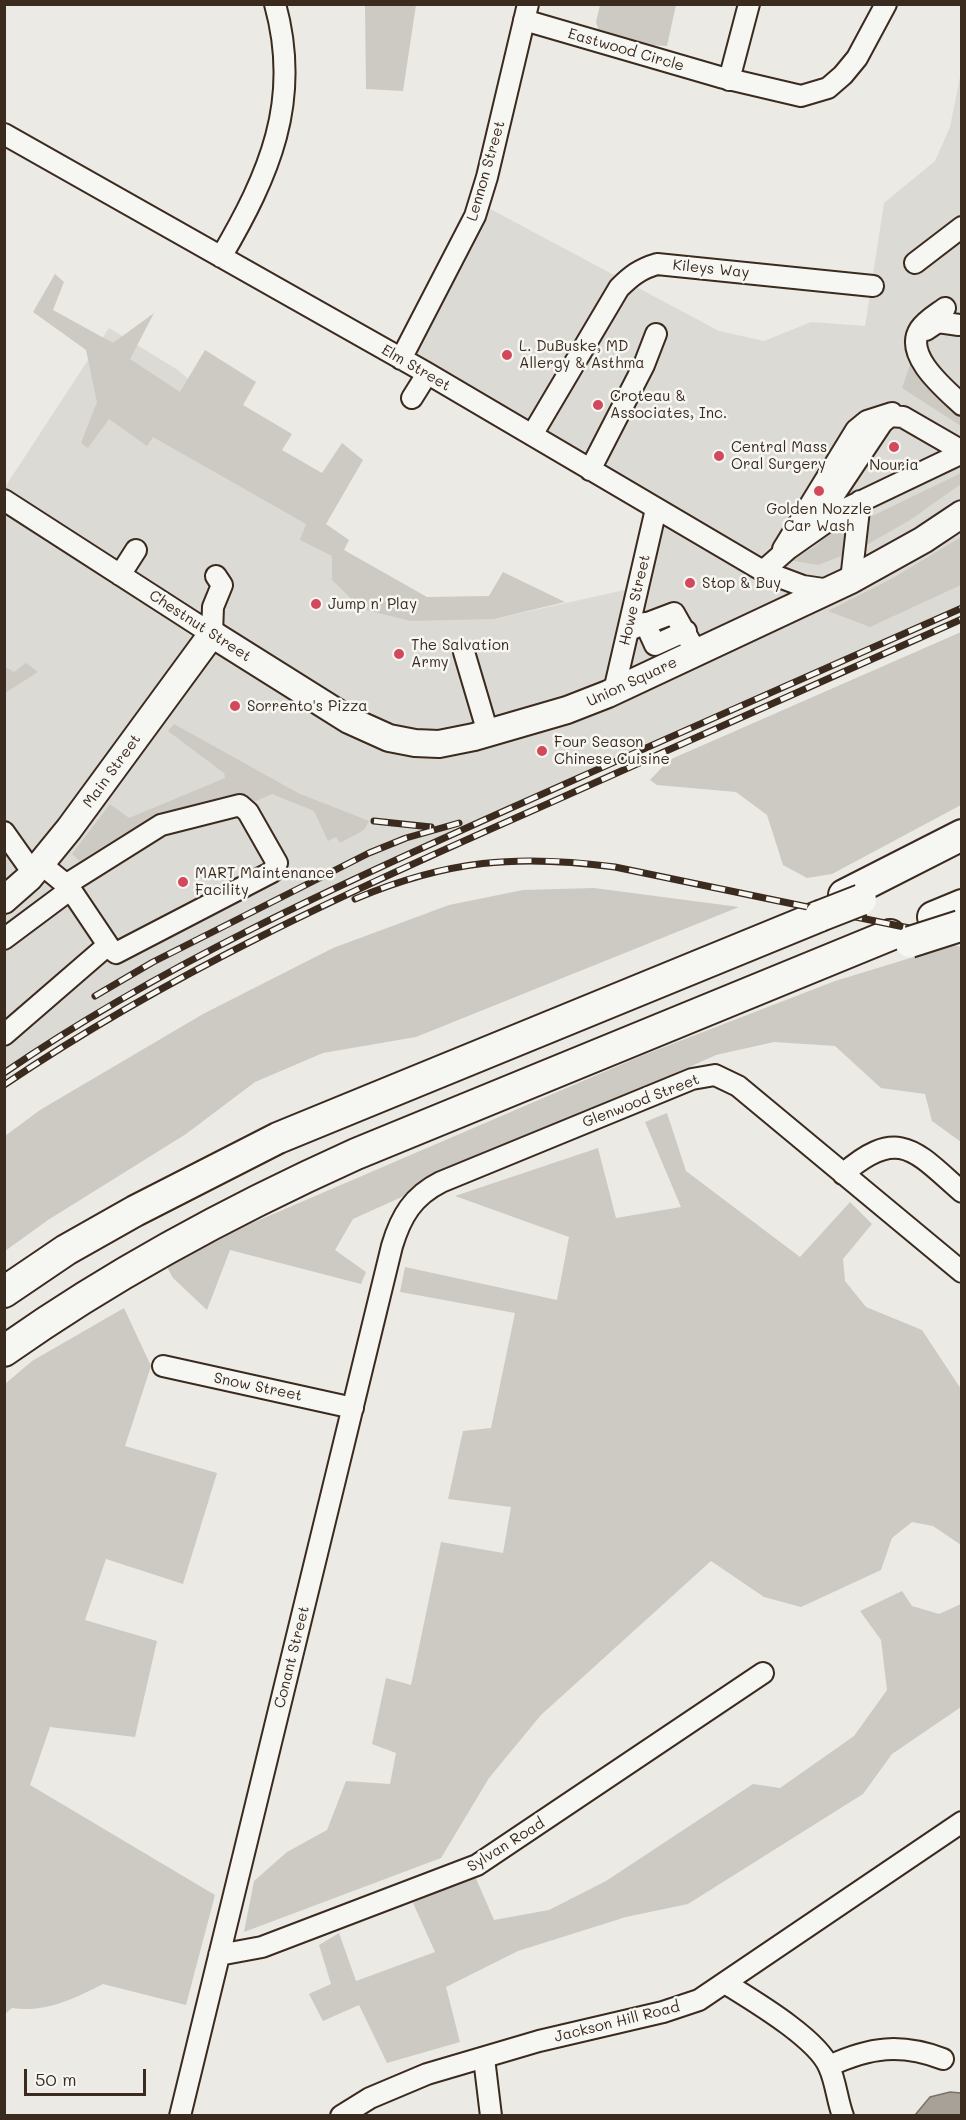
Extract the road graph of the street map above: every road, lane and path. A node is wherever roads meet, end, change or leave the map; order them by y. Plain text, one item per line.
1 (275, 4) edge
2 (749, 4) edge
3 (886, 4) edge
4 (526, 12) edge
5 (729, 80) junction
6 (4, 134) edge
7 (962, 227) edge
8 (221, 257) junction
9 (915, 263) dead end
10 (873, 286) dead end
11 (945, 308) dead end
12 (959, 325) dead end
13 (656, 334) dead end
14 (401, 359) junction
15 (427, 374) junction
16 (412, 398) dead end
17 (962, 399) edge
18 (962, 405) edge
19 (903, 417) junction
20 (532, 435) junction
21 (962, 452) edge
22 (590, 470) junction
23 (4, 500) edge
24 (860, 501) junction
25 (656, 509) junction
26 (962, 514) edge
27 (808, 534) junction
28 (136, 550) dead end
29 (770, 565) junction
30 (120, 575) junction
31 (216, 576) dead end
32 (841, 585) junction
33 (637, 626) junction
34 (212, 634) junction
35 (691, 641) junction
36 (464, 652) dead end
37 (614, 691) junction
38 (488, 733) junction
39 (400, 741) joint
40 (4, 832) edge
41 (962, 835) edge
42 (962, 858) edge
43 (37, 869) junction
44 (69, 886) junction
45 (853, 897) junction
46 (4, 900) edge
47 (954, 918) edge
48 (8, 930) edge
49 (108, 945) junction
50 (4, 1035) edge
51 (843, 1174) junction
52 (962, 1192) edge
53 (412, 1202) joint
54 (962, 1272) edge
55 (4, 1292) edge
56 (41, 1325) junction
57 (4, 1351) edge
58 (4, 1359) edge
59 (163, 1366) dead end
60 (353, 1408) junction
61 (763, 1673) dead end
62 (962, 1822) edge
63 (219, 1954) junction
64 (725, 1983) junction
65 (484, 2058) junction
66 (943, 2060) dead end
67 (829, 2066) junction
68 (180, 2115) edge
69 (341, 2115) edge
70 (491, 2115) edge
71 (843, 2115) edge

1 - 8 street
2 - 5 street
3 - 5 street, Eastwood Circle
4 - 5 street, Eastwood Circle
4 - 14 street, Lennon Street
6 - 8 street, Elm Street
7 - 9 street
8 - 14 street, Elm Street
10 - 20 street, Kileys Way
11 - 18 street
12 - 17 street
13 - 22 street
14 - 15 street, Elm Street
15 - 16 street
15 - 20 street, Elm Street
19 - 21 street
19 - 27 street
19 - 29 street
20 - 22 street, Elm Street
21 - 24 street
22 - 25 street, Elm Street
23 - 30 street, Chestnut Street
24 - 27 street
24 - 32 street
25 - 29 street, Elm Street
25 - 33 street, Howe Street
26 - 32 main road, Union Square
27 - 29 street
28 - 30 street
29 - 32 street, Elm Street
30 - 34 street, Chestnut Street
31 - 34 street
32 - 35 main road, Union Square
33 - 35 street
33 - 37 street, Howe Street
34 - 39 main road, Chestnut Street
34 - 43 main road, Main Street
35 - 37 main road, Union Square
36 - 38 street
37 - 38 main road, Union Square
38 - 39 main road, Union Square
40 - 43 street
41 - 45 highway
42 - 45 highway
43 - 44 street
43 - 46 main road, Main Street
44 - 48 street
44 - 49 street
44 - 49 street
45 - 55 highway, bridge
47 - 56 highway
49 - 50 street
51 - 52 street
51 - 53 street, Glenwood Street
51 - 54 street, Glenwood Street
53 - 60 street, Conant Street
56 - 57 highway
56 - 58 highway
59 - 60 street, Snow Street
60 - 63 street, Conant Street
61 - 63 street, Sylvan Road
62 - 64 street, Jackson Hill Road
63 - 68 street, Conant Street
64 - 65 street, Jackson Hill Road
64 - 67 street
65 - 69 street, Jackson Hill Road
65 - 70 street
66 - 67 street
67 - 71 street

